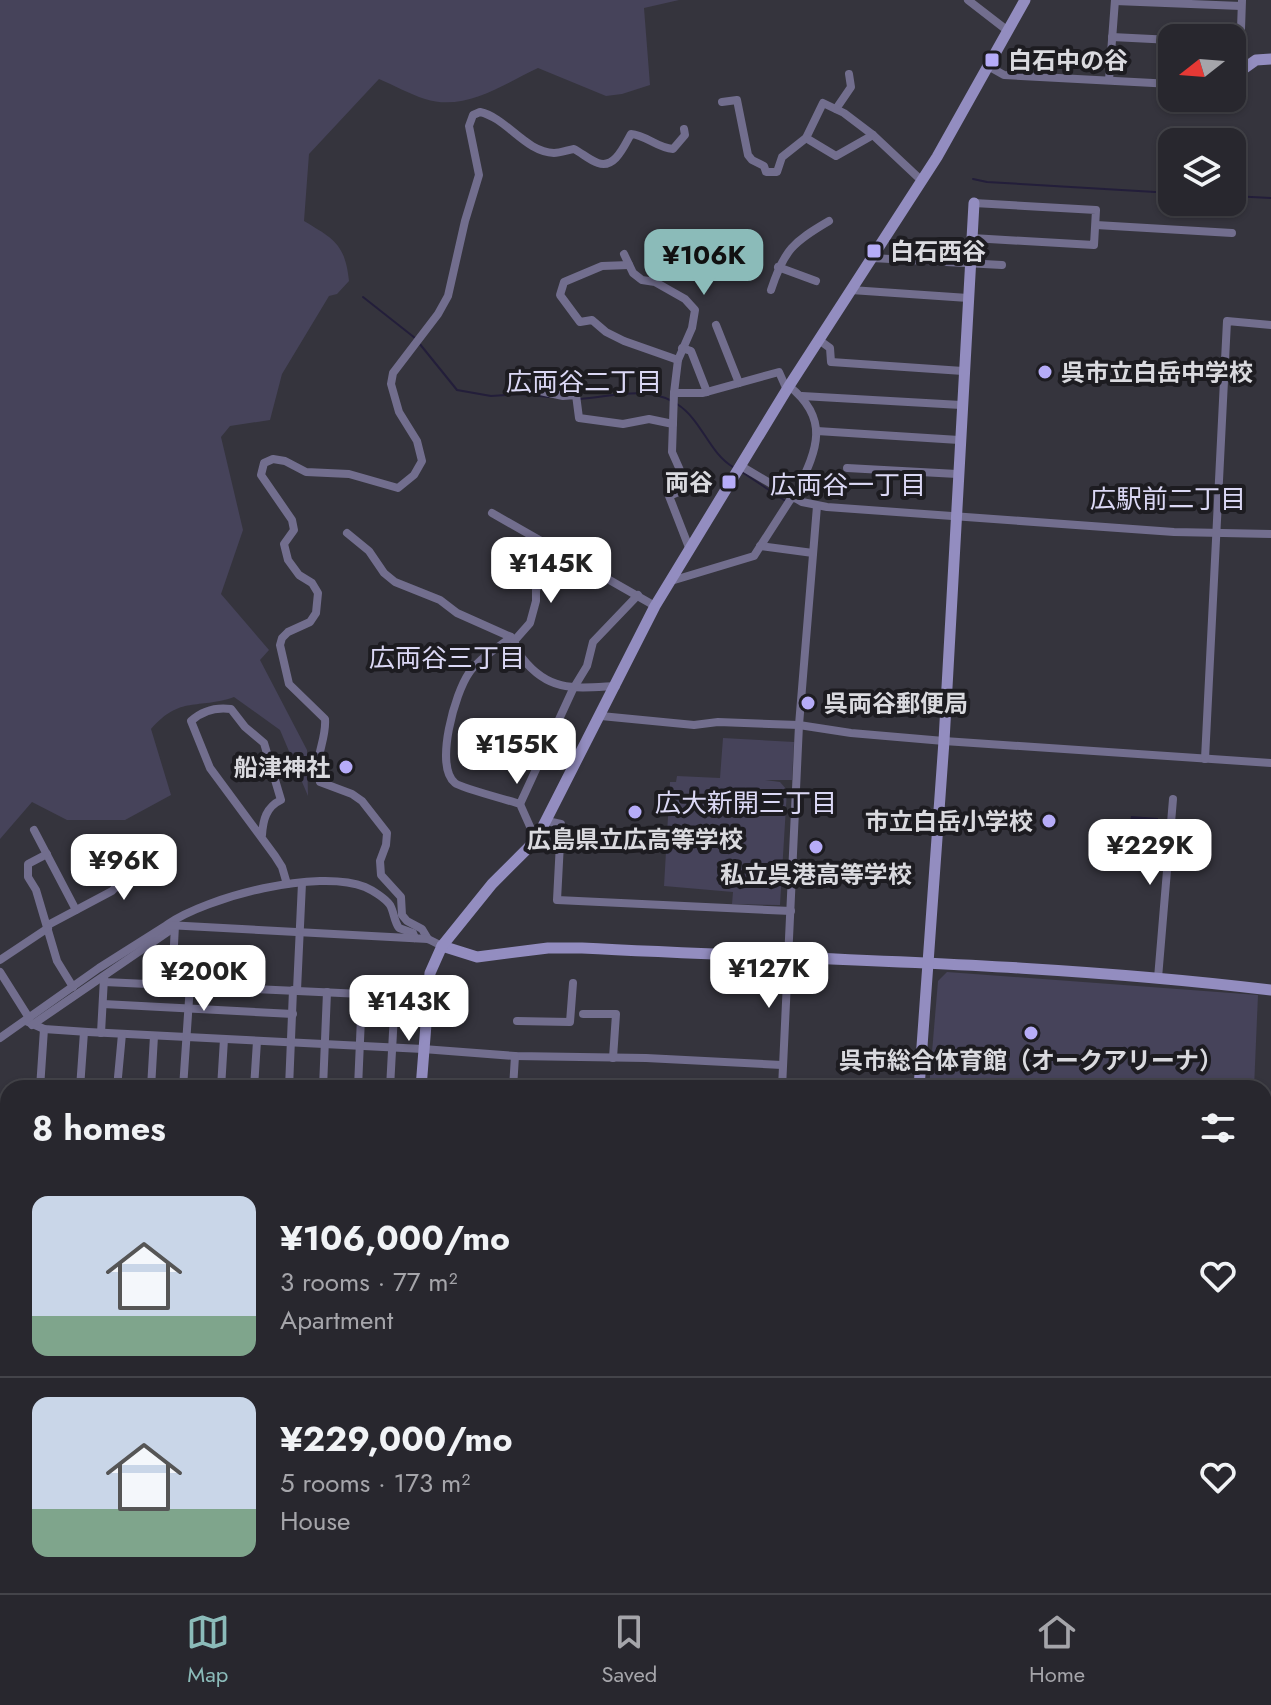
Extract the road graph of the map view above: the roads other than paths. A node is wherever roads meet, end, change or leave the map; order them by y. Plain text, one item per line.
1 (968, 0) edge
2 (1025, 0) edge
3 (1115, 1) edge
4 (1242, 3) edge
5 (1239, 24) edge
6 (1008, 31) junction
7 (1112, 37) junction
8 (1158, 39) edge
9 (1271, 59) edge
10 (988, 66) junction
11 (1246, 66) edge
12 (849, 74) dead end
13 (1109, 80) junction
14 (1158, 83) edge
15 (722, 102) dead end
16 (836, 109) junction
17 (684, 129) dead end
18 (873, 135) junction
19 (806, 138) junction
20 (922, 181) junction
21 (974, 203) joint
22 (829, 221) dead end
23 (1096, 225) junction
24 (1232, 233) dead end
25 (972, 238) junction
26 (624, 254) dead end
27 (872, 258) junction
28 (629, 265) junction
29 (971, 265) junction
30 (1002, 265) dead end
31 (778, 267) junction
32 (816, 281) dead end
33 (771, 290) dead end
34 (851, 290) junction
35 (968, 298) junction
36 (716, 325) dead end
37 (1271, 325) edge
38 (819, 340) junction
39 (682, 348) junction
40 (678, 360) junction
41 (963, 371) junction
42 (739, 383) junction
43 (788, 388) junction
44 (531, 389) dead end
45 (707, 392) junction
46 (674, 393) junction
47 (802, 396) junction
48 (961, 405) junction
49 (673, 424) junction
50 (817, 431) junction
51 (959, 440) junction
52 (741, 466) junction
53 (847, 468) dead end
54 (957, 474) junction
55 (793, 497) junction
56 (817, 506) junction
57 (492, 513) dead end
58 (955, 515) junction
59 (347, 533) dead end
60 (1217, 533) junction
61 (1271, 534) edge
62 (760, 546) junction
63 (556, 548) junction
64 (690, 550) junction
65 (813, 553) junction
66 (671, 581) junction
67 (638, 595) junction
68 (655, 606) junction
69 (513, 638) junction
70 (616, 686) junction
71 (573, 689) junction
72 (601, 716) junction
73 (799, 725) junction
74 (944, 741) junction
75 (1205, 759) junction
76 (1271, 763) edge
77 (1173, 799) dead end
78 (520, 804) junction
79 (547, 821) junction
80 (34, 830) dead end
81 (262, 835) junction
82 (536, 840) junction
83 (94, 842) dead end
84 (47, 854) junction
85 (302, 883) junction
86 (287, 884) junction
87 (76, 910) junction
88 (791, 911) junction
89 (172, 925) junction
90 (48, 926) junction
91 (300, 932) junction
92 (415, 938) junction
93 (428, 939) junction
94 (442, 946) junction
95 (787, 956) junction
96 (0, 960) edge
97 (929, 961) junction
98 (0, 972) edge
99 (102, 975) junction
100 (1158, 978) junction
101 (573, 983) dead end
102 (172, 984) junction
103 (190, 985) junction
104 (73, 987) junction
105 (295, 990) junction
106 (1271, 990) edge
107 (327, 992) junction
108 (362, 994) junction
109 (395, 995) junction
110 (427, 997) junction
111 (103, 1004) junction
112 (188, 1008) junction
113 (293, 1014) junction
114 (583, 1014) dead end
115 (29, 1021) junction
116 (517, 1021) dead end
117 (44, 1029) junction
118 (84, 1032) junction
119 (101, 1033) junction
120 (122, 1034) junction
121 (154, 1036) junction
122 (0, 1038) edge
123 (186, 1038) junction
124 (224, 1039) junction
125 (257, 1041) junction
126 (292, 1042) junction
127 (326, 1045) junction
128 (360, 1046) junction
129 (393, 1048) junction
130 (423, 1049) junction
131 (515, 1056) junction
132 (613, 1058) junction
133 (782, 1065) junction
134 (41, 1080) edge
135 (81, 1080) edge
136 (118, 1080) edge
137 (151, 1080) edge
138 (183, 1080) edge
139 (221, 1080) edge
140 (255, 1080) edge
141 (290, 1080) edge
142 (324, 1080) edge
143 (358, 1080) edge
144 (391, 1080) edge
145 (421, 1080) edge
146 (514, 1080) edge
147 (782, 1080) edge
148 (920, 1080) edge

1 - 6 street
2 - 6 street
3 - 4 street
3 - 7 street
4 - 5 street
6 - 10 street
7 - 8 street
7 - 13 street
9 - 11 street
10 - 13 street
10 - 20 street
12 - 16 street
13 - 14 street
15 - 19 street
16 - 18 street
16 - 19 street
17 - 93 street
18 - 19 street
18 - 20 street
20 - 27 street
21 - 23 street
21 - 25 street
22 - 31 street
23 - 24 street
23 - 25 street
25 - 29 street
26 - 28 street
27 - 29 street
27 - 34 street
28 - 39 street
28 - 40 street
29 - 30 street
29 - 35 street
31 - 32 street
31 - 33 street
34 - 35 street
34 - 38 street
35 - 41 street
36 - 42 street
37 - 60 street
38 - 41 street
38 - 43 street
39 - 40 street
39 - 45 street
40 - 46 street
41 - 48 street
42 - 43 street
42 - 45 street
43 - 47 street
43 - 52 street
44 - 49 street
45 - 46 street
46 - 49 street
47 - 48 street
47 - 50 street
48 - 51 street
49 - 64 street
50 - 51 street
50 - 55 street
51 - 54 street
52 - 55 street
52 - 64 street
53 - 54 street
54 - 58 street
55 - 56 street
55 - 62 street
56 - 58 street
56 - 65 street
57 - 63 street
58 - 60 street
58 - 74 street
59 - 69 street
60 - 61 street
60 - 75 street
62 - 65 street
62 - 66 street
63 - 67 street
63 - 69 street
64 - 66 street
65 - 73 street
66 - 68 street
67 - 68 street
67 - 71 street
68 - 70 street
69 - 71 street
69 - 78 street
70 - 71 street
70 - 72 street
71 - 78 street
72 - 73 street
72 - 79 street
73 - 74 street
73 - 88 street
74 - 75 street
74 - 97 street
75 - 76 street
77 - 100 street
78 - 82 street
79 - 82 street
79 - 88 street
80 - 84 street
81 - 81 street
81 - 86 street
82 - 94 street
83 - 87 street
84 - 87 street
84 - 90 street
85 - 86 street
85 - 91 street
85 - 92 street
86 - 89 street
87 - 90 street
88 - 95 street
89 - 91 street
89 - 99 street
89 - 102 street
90 - 96 street
90 - 104 street
91 - 92 street
91 - 105 street
92 - 93 street
93 - 94 street
94 - 95 street
94 - 110 street
95 - 97 street
95 - 133 street
97 - 100 street
97 - 148 street
98 - 115 street
99 - 102 street
99 - 104 street
99 - 111 street
99 - 115 street
100 - 106 street
101 - 116 street
102 - 103 street
103 - 105 street
103 - 112 street
104 - 115 street
105 - 107 street
105 - 113 street
107 - 108 street
107 - 127 street
108 - 109 street
108 - 128 street
109 - 110 street
109 - 129 street
110 - 130 street
111 - 112 street
111 - 119 street
112 - 113 street
112 - 123 street
113 - 126 street
114 - 132 street
115 - 117 street
115 - 122 street
117 - 118 street
117 - 134 street
118 - 119 street
118 - 135 street
119 - 120 street
120 - 121 street
120 - 136 street
121 - 123 street
121 - 137 street
123 - 124 street
123 - 138 street
124 - 125 street
124 - 139 street
125 - 126 street
125 - 140 street
126 - 127 street
126 - 141 street
127 - 128 street
127 - 142 street
128 - 129 street
128 - 143 street
129 - 130 street
129 - 144 street
130 - 131 street
130 - 145 street
131 - 132 street
131 - 146 street
132 - 133 street
133 - 147 street

